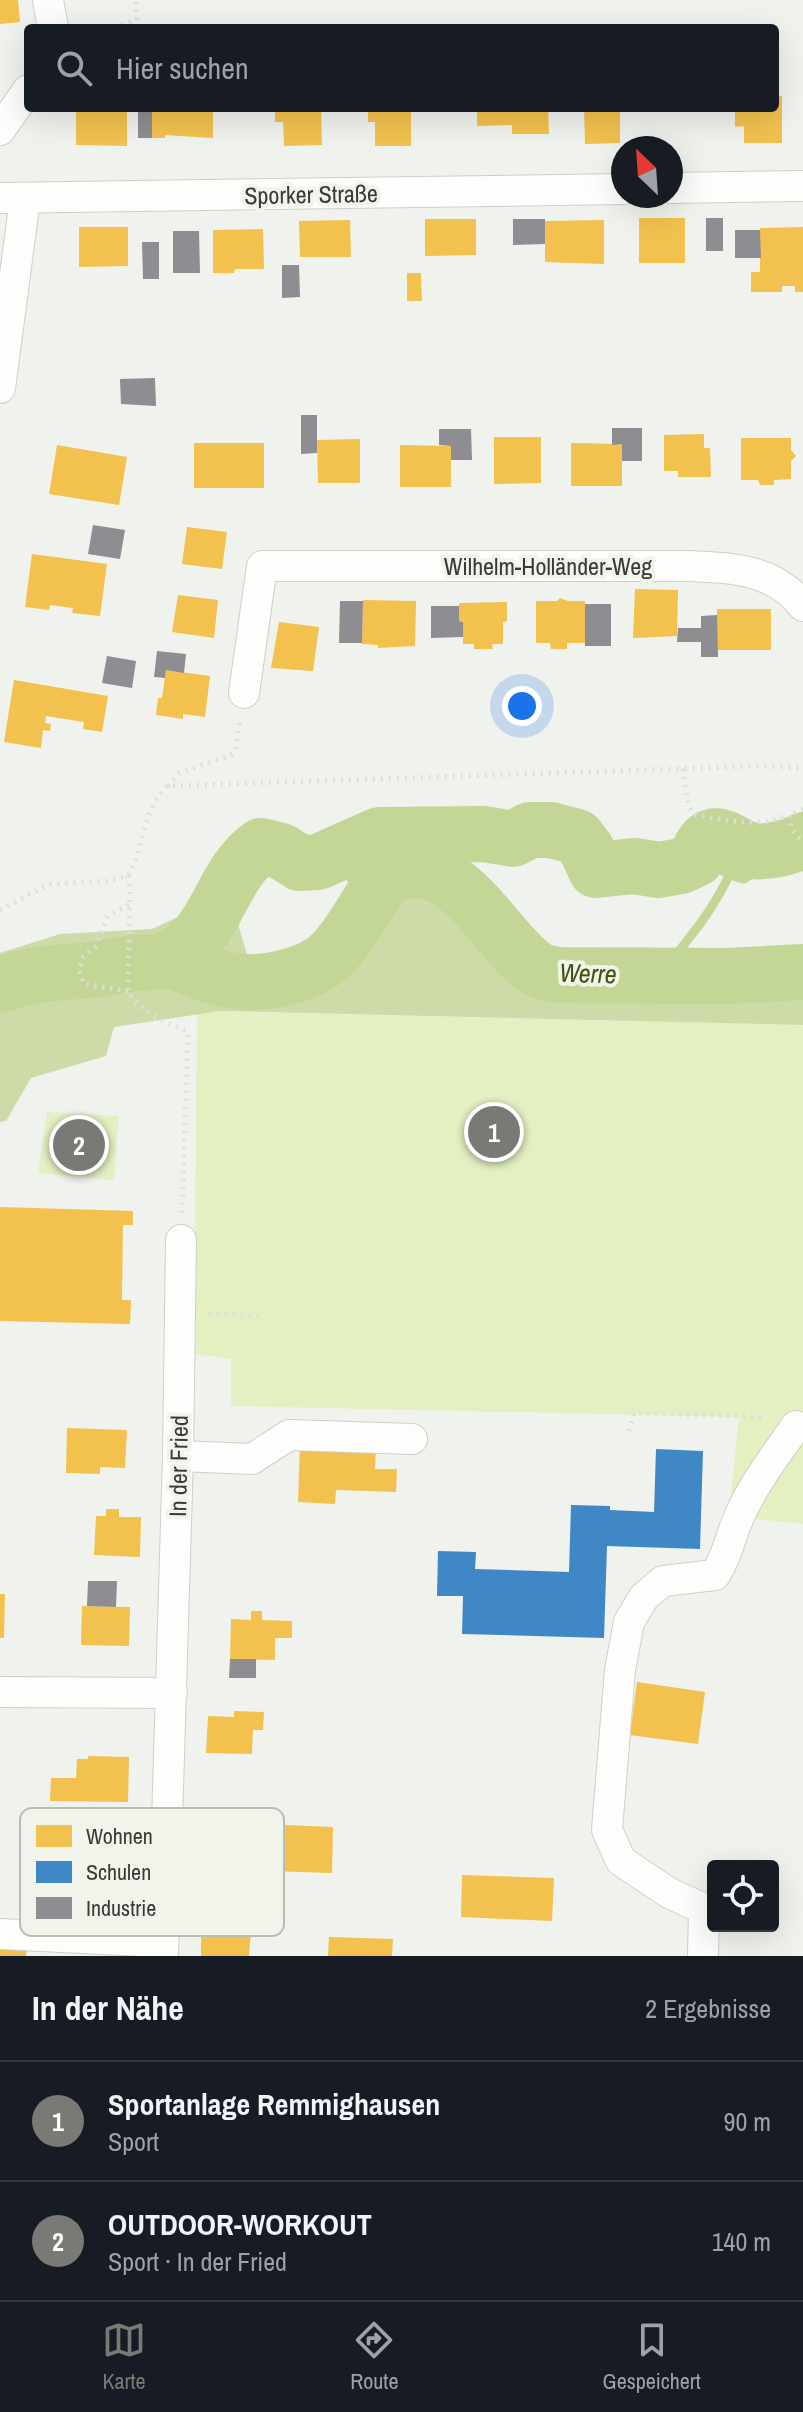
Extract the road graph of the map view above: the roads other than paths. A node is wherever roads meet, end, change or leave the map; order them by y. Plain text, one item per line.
1 (48, 0) edge
2 (52, 24) edge
3 (24, 96) edge
4 (0, 130) edge
5 (803, 186) edge
6 (683, 188) edge
7 (611, 189) edge
8 (12, 198) edge
9 (0, 388) edge
10 (803, 606) edge
11 (244, 693) dead end
12 (181, 1240) road end
13 (796, 1426) road end
14 (412, 1439) dead end
15 (178, 1456) junction
16 (0, 1692) edge
17 (172, 1693) junction
18 (168, 1808) edge
19 (0, 1934) edge
20 (20, 1936) edge
21 (22, 1936) edge
22 (163, 1949) edge
23 (703, 1956) edge

1 - 2 street
3 - 4 street
5 - 6 street
7 - 8 street, Sporker Straße
8 - 9 street
10 - 11 street, Wilhelm-Holländer-Weg
12 - 15 street, In der Fried
13 - 23 street
14 - 15 street
15 - 17 street, In der Fried
16 - 17 street
17 - 18 street, In der Fried
19 - 20 street
21 - 22 street

